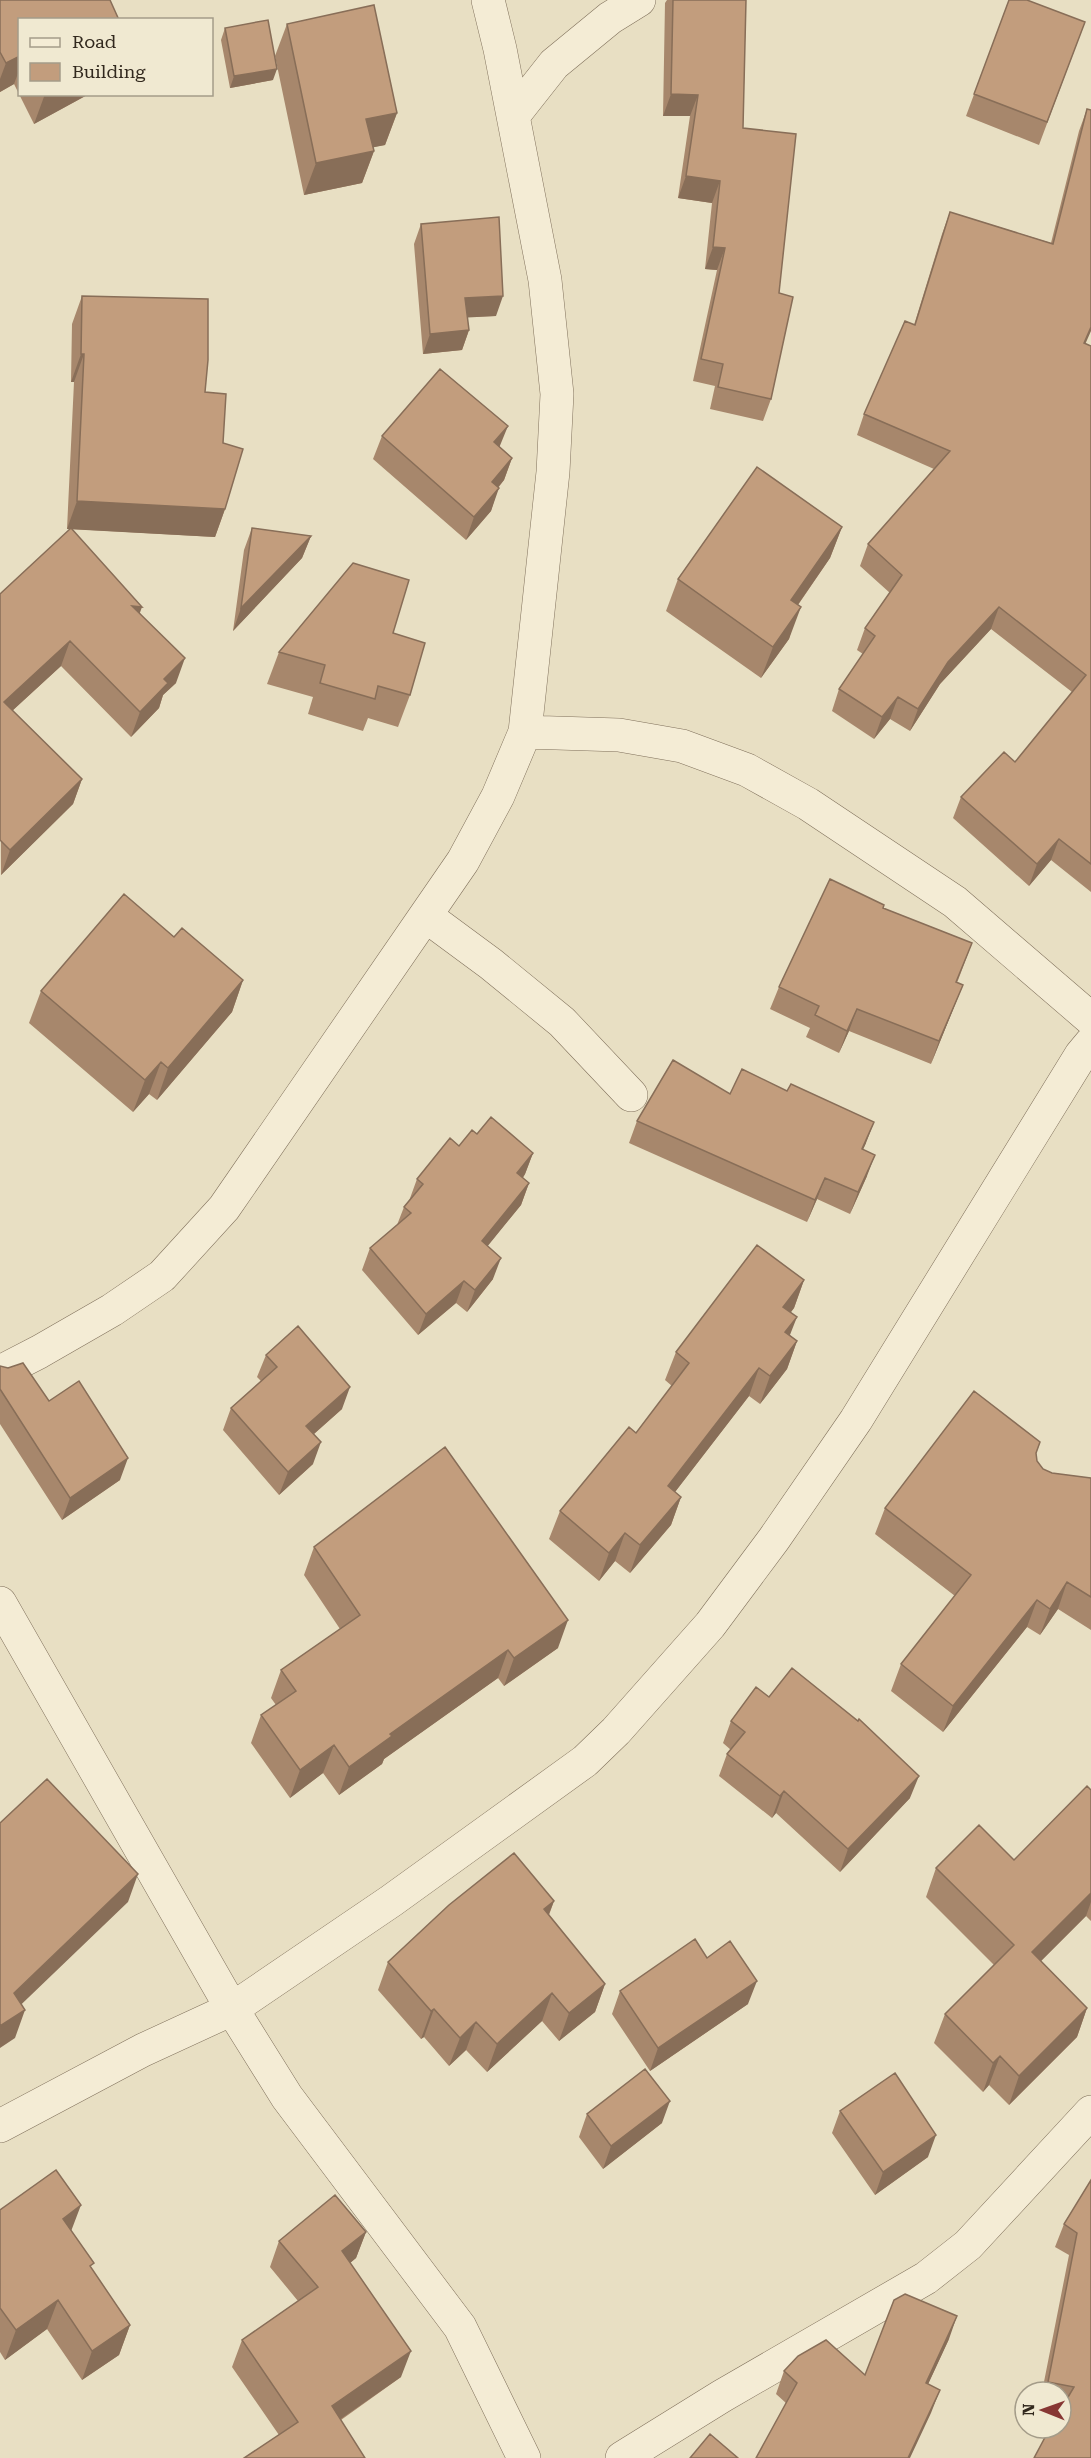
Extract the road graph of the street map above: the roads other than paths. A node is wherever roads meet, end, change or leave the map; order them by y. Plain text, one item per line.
1 (488, 0) edge
2 (639, 0) edge
3 (513, 116) junction
4 (525, 732) junction
5 (426, 915) junction
6 (1091, 1019) edge
7 (1091, 1043) edge
8 (631, 1095) dead end
9 (0, 1372) edge
10 (0, 1603) edge
11 (232, 2009) junction
12 (1091, 2112) edge
13 (0, 2126) edge
14 (524, 2458) edge
15 (622, 2458) edge

1 - 3 street
2 - 3 street
3 - 4 street
4 - 5 street
4 - 6 street
5 - 8 street
5 - 9 street
7 - 11 street
10 - 11 street
11 - 13 street
11 - 14 street
12 - 15 street

